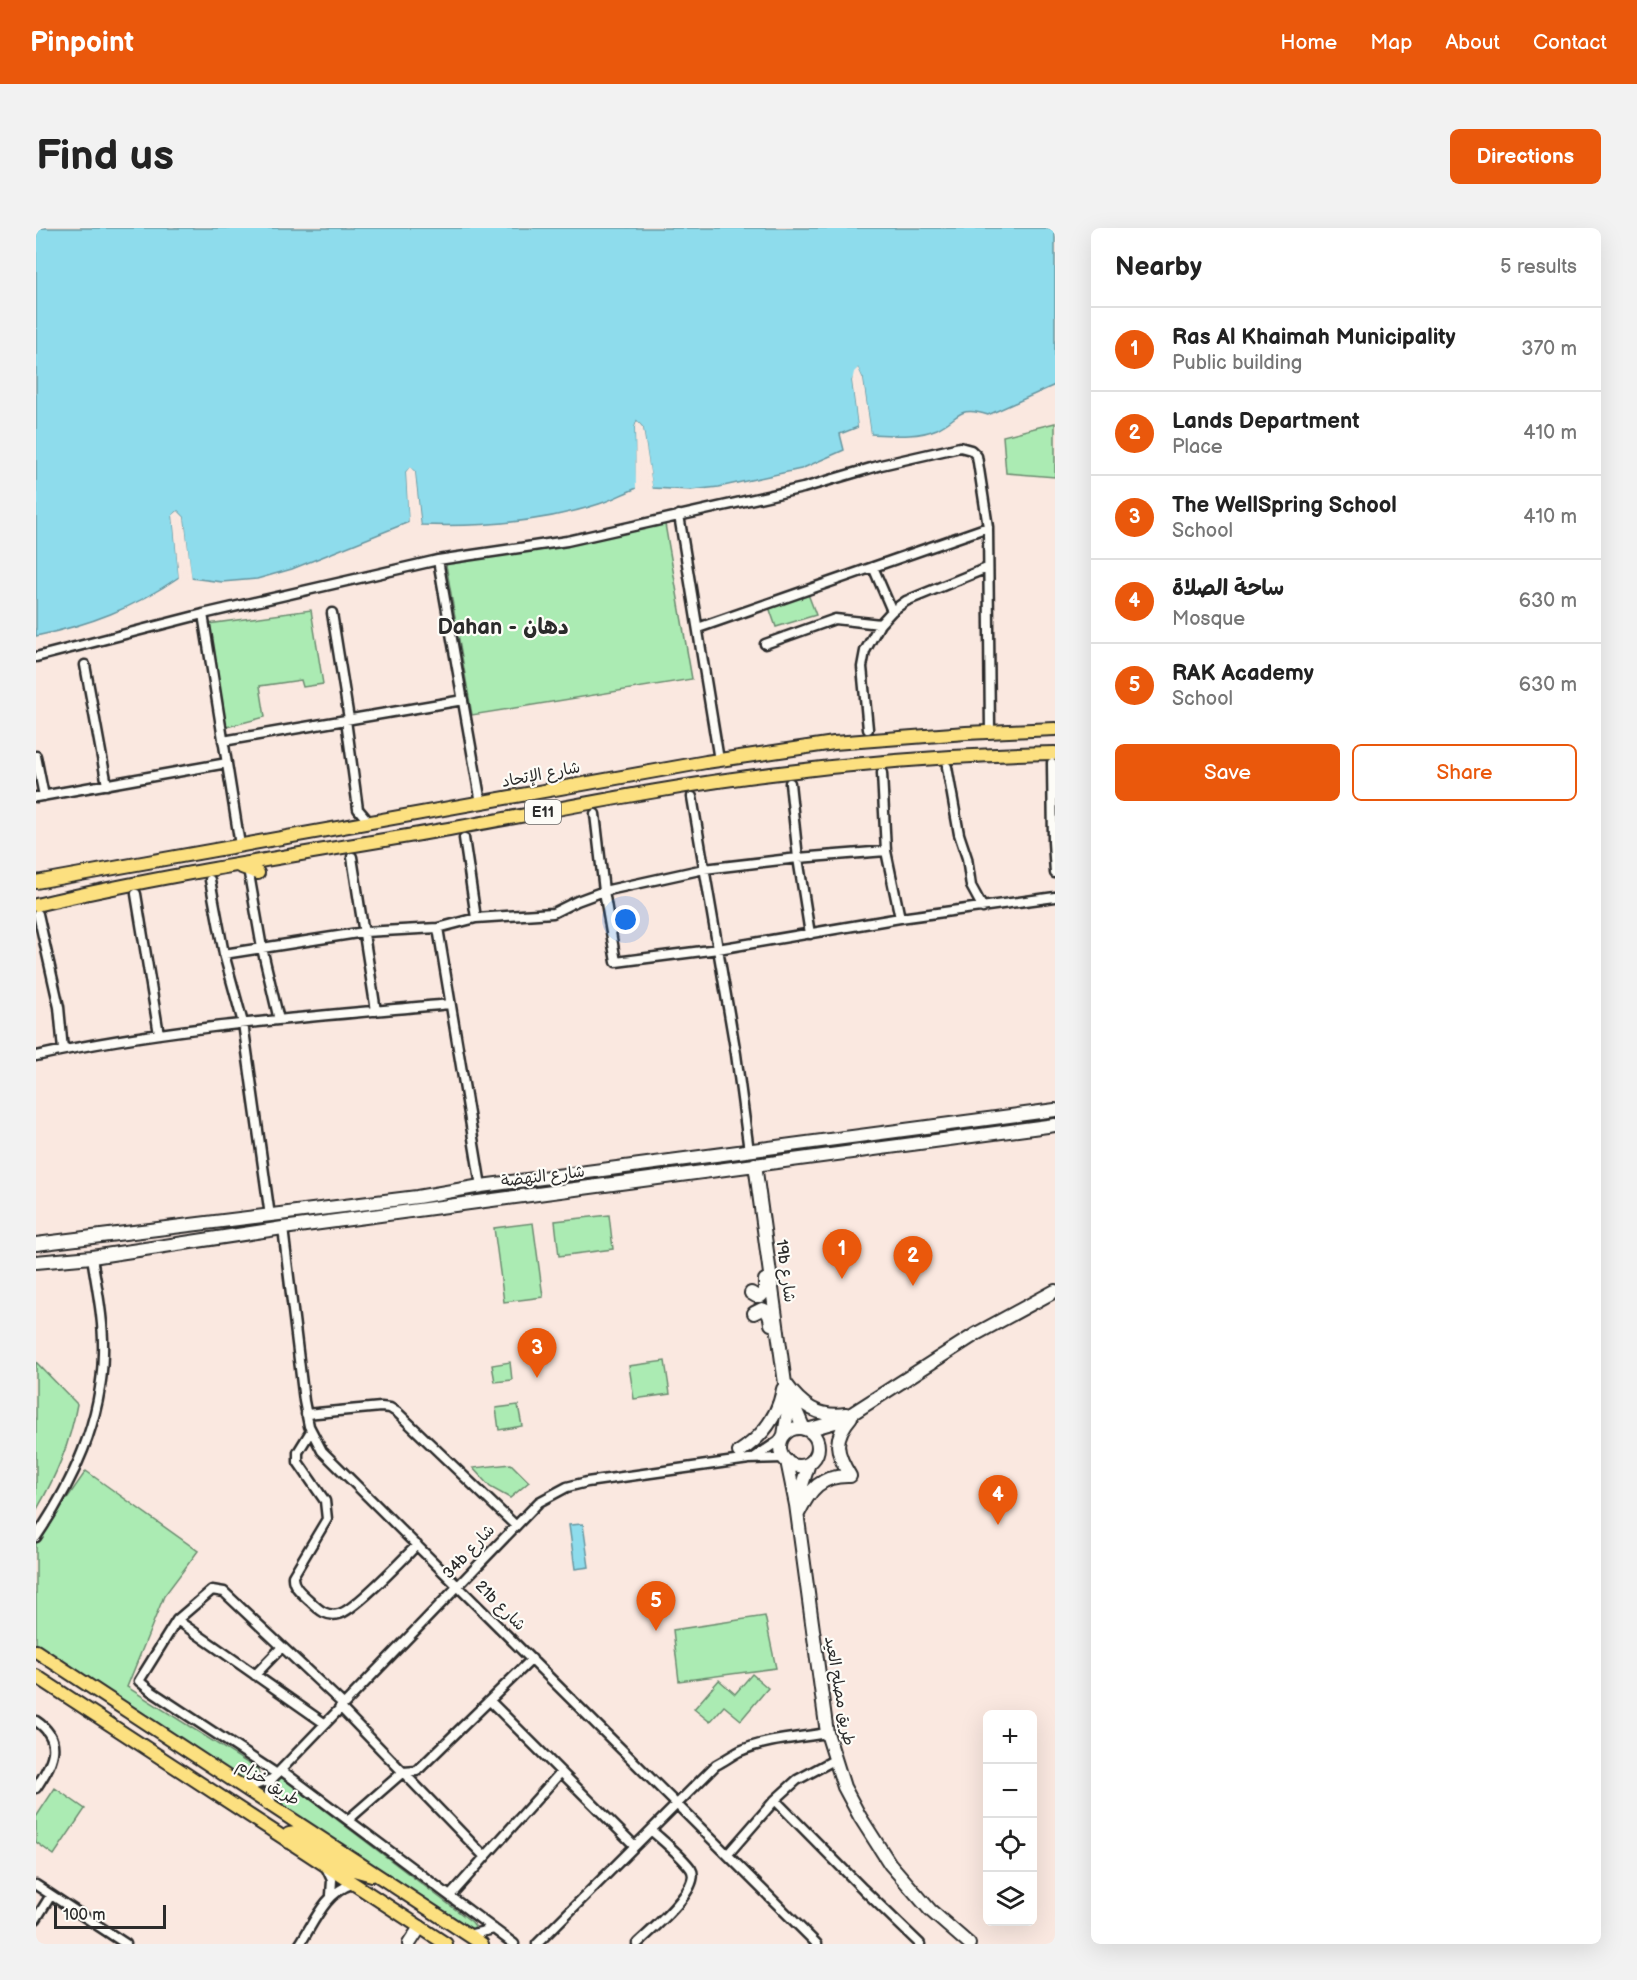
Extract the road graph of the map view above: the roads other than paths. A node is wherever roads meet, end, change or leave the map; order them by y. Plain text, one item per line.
1 (679, 515) junction
2 (988, 527) junction
3 (438, 560) junction
4 (873, 567) junction
5 (987, 568) junction
6 (892, 611) junction
7 (332, 613) dead end
8 (203, 614) junction
9 (880, 624) junction
10 (698, 628) junction
11 (765, 644) dead end
12 (36, 657) edge
13 (86, 665) dead end
14 (463, 700) junction
15 (347, 720) junction
16 (868, 729) dead end
17 (1055, 729) edge
18 (990, 732) junction
19 (223, 741) junction
20 (36, 756) edge
21 (1053, 758) edge
22 (719, 760) junction
23 (227, 763) junction
24 (947, 767) dead end
25 (882, 773) dead end
26 (790, 783) dead end
27 (107, 785) junction
28 (40, 796) edge
29 (692, 797) dead end
30 (481, 803) junction
31 (595, 814) dead end
32 (369, 822) junction
33 (464, 838) dead end
34 (1054, 842) edge
35 (240, 845) junction
36 (886, 851) junction
37 (197, 853) junction
38 (352, 857) dead end
39 (798, 858) junction
40 (238, 866) junction
41 (704, 869) junction
42 (253, 873) joint
43 (1055, 873) edge
44 (194, 874) junction
45 (210, 880) dead end
46 (36, 882) edge
47 (604, 891) junction
48 (136, 894) dead end
49 (1055, 897) edge
50 (982, 908) junction
51 (37, 909) edge
52 (476, 918) junction
53 (900, 918) junction
54 (438, 928) junction
55 (364, 932) junction
56 (810, 934) junction
57 (262, 948) junction
58 (718, 949) junction
59 (224, 954) junction
60 (450, 1005) junction
61 (376, 1011) junction
62 (279, 1020) junction
63 (243, 1023) junction
64 (159, 1034) junction
65 (63, 1050) junction
66 (36, 1056) edge
67 (1055, 1110) edge
68 (927, 1125) junction
69 (1055, 1125) edge
70 (912, 1144) junction
71 (749, 1151) junction
72 (755, 1164) junction
73 (481, 1186) junction
74 (417, 1197) junction
75 (759, 1205) junction
76 (384, 1214) junction
77 (270, 1215) junction
78 (283, 1228) junction
79 (36, 1244) edge
80 (92, 1257) junction
81 (36, 1262) edge
82 (1055, 1291) edge
83 (752, 1293) dead end
84 (754, 1313) dead end
85 (781, 1362) junction
86 (784, 1382) junction
87 (858, 1410) junction
88 (306, 1414) junction
89 (842, 1420) junction
90 (805, 1429) junction
91 (311, 1431) junction
92 (783, 1436) junction
93 (818, 1447) junction
94 (744, 1455) junction
95 (786, 1460) junction
96 (809, 1463) junction
97 (796, 1510) junction
98 (516, 1526) junction
99 (36, 1537) edge
100 (417, 1545) junction
101 (459, 1586) junction
102 (177, 1620) junction
103 (282, 1647) junction
104 (36, 1651) edge
105 (532, 1659) junction
106 (255, 1674) junction
107 (37, 1676) edge
108 (95, 1690) junction
109 (490, 1701) junction
110 (342, 1705) junction
111 (36, 1721) edge
112 (324, 1723) junction
113 (827, 1733) junction
114 (834, 1760) junction
115 (403, 1772) junction
116 (561, 1772) junction
117 (277, 1774) junction
118 (238, 1783) junction
119 (36, 1788) edge
120 (775, 1800) junction
121 (677, 1804) junction
122 (272, 1806) junction
123 (348, 1820) junction
124 (651, 1830) junction
125 (289, 1842) junction
126 (635, 1846) junction
127 (728, 1854) junction
128 (484, 1856) junction
129 (326, 1867) junction
130 (387, 1880) junction
131 (352, 1884) junction
132 (36, 1886) edge
133 (51, 1895) junction
134 (331, 1895) junction
135 (450, 1896) junction
136 (36, 1919) edge
137 (420, 1927) junction
138 (494, 1929) junction
139 (468, 1935) junction
140 (115, 1941) edge
141 (410, 1943) edge
142 (126, 1944) edge
143 (300, 1944) edge
144 (446, 1944) edge
145 (482, 1944) edge
146 (514, 1944) edge
147 (537, 1944) edge
148 (637, 1944) edge
149 (817, 1944) edge
150 (920, 1944) edge
151 (967, 1944) edge

1 - 2 street
1 - 3 street
1 - 10 street
2 - 4 street
2 - 5 street
3 - 8 street
3 - 14 street
4 - 6 street
4 - 10 street
5 - 6 street
5 - 18 street
6 - 9 street
7 - 15 street
8 - 12 street
8 - 19 street
9 - 11 street
9 - 16 street
10 - 22 street
13 - 27 street
14 - 15 street
14 - 30 street
15 - 19 street
15 - 32 street
17 - 18 main road, شارع الإتحاد / E11
18 - 22 main road, شارع الإتحاد / E11
19 - 23 street
20 - 28 street
21 - 34 street
21 - 40 main road, E11
22 - 30 main road, شارع الإتحاد / E11
23 - 27 street
23 - 35 street
24 - 50 street
25 - 36 street
26 - 39 street
27 - 28 street
29 - 41 street
30 - 32 main road, شارع الإتحاد / E11
31 - 47 street
32 - 35 main road, شارع الإتحاد / E11
33 - 52 street
34 - 43 street
35 - 37 main road, شارع الإتحاد / E11
36 - 39 street
36 - 53 street
37 - 44 main road
37 - 46 main road, شارع الإتحاد / E11
38 - 55 street
39 - 41 street
39 - 56 street
40 - 42 main road
40 - 44 main road, E11
41 - 47 street
41 - 58 street
42 - 57 street
44 - 51 main road, E11
45 - 59 street
47 - 52 street
47 - 58 street
48 - 64 street
49 - 50 street
50 - 53 street
51 - 65 street
52 - 54 street
53 - 56 street
54 - 55 street
54 - 60 street
55 - 57 street
55 - 61 street
56 - 58 street
57 - 59 street
57 - 62 street
58 - 71 street
59 - 63 street
60 - 61 street
60 - 73 street
61 - 62 street
62 - 63 street
63 - 64 street
63 - 77 street
64 - 65 street
65 - 66 street
67 - 68 main road, شارع النهضة
68 - 70 main road
68 - 71 main road, شارع النهضة
69 - 70 main road, شارع النهضة
70 - 72 main road, شارع النهضة
71 - 73 main road, شارع النهضة
72 - 75 main road, 19b شارع
72 - 76 main road, شارع النهضة
73 - 74 main road, شارع النهضة
74 - 76 main road
74 - 77 main road, شارع النهضة
75 - 83 main road
75 - 85 main road, 19b شارع
76 - 78 main road, شارع النهضة
77 - 79 main road, شارع النهضة
78 - 80 main road, شارع النهضة
78 - 88 street, 21b شارع
80 - 81 main road, شارع النهضة
80 - 99 street
82 - 87 main road
84 - 85 main road
85 - 86 main road, 19b شارع
86 - 87 main road
86 - 90 main road, 19b شارع
86 - 92 main road, 19b شارع
86 - 94 main road
87 - 89 main road
87 - 97 main road
88 - 91 street, 21b شارع
88 - 98 street
89 - 90 main road
89 - 93 main road
90 - 92 main road
90 - 93 main road
91 - 100 street, 21b شارع
91 - 100 street
92 - 94 street, 34b شارع
92 - 95 main road
93 - 96 main road
94 - 95 street, 34b شارع
94 - 98 street, 34b شارع
95 - 96 main road
95 - 97 main road, طريق مصلح العيد
96 - 97 main road, طريق مصلح العيد
97 - 113 main road, طريق مصلح العيد
98 - 101 street, 34b شارع
100 - 101 street, 21b شارع
101 - 105 street, 21b شارع
101 - 110 street, 34b شارع
102 - 103 street
102 - 106 street
102 - 117 street
103 - 106 street
103 - 110 street
104 - 108 main road, طريق خزام
105 - 109 street
105 - 121 street, 21b شارع
106 - 112 street
107 - 108 main road
107 - 125 main road
108 - 118 main road, طريق خزام
109 - 115 street
109 - 116 street
110 - 112 street, 34b شارع
110 - 115 street
111 - 119 street
112 - 117 street, 34b شارع
113 - 114 main road, طريق مصلح العيد
113 - 121 street
114 - 120 street
114 - 151 main road, طريق مصلح العيد
115 - 123 street
115 - 128 street
116 - 126 street
116 - 128 street
117 - 118 street
117 - 122 street
117 - 123 street
118 - 122 main road, طريق خزام
120 - 127 street
120 - 150 street
121 - 124 street
121 - 127 street, 21b شارع
122 - 130 main road, طريق خزام
123 - 135 street
124 - 126 street
124 - 148 street
125 - 129 main road
125 - 130 main road
126 - 147 street
127 - 149 street, 21b شارع
128 - 135 street
129 - 131 main road
129 - 134 street
130 - 139 main road, طريق خزام
131 - 134 street
131 - 137 main road
132 - 133 street
133 - 136 street
133 - 140 street
134 - 143 street
135 - 138 street
137 - 141 main road
137 - 144 main road
138 - 139 street
138 - 146 street
139 - 145 main road, طريق خزام
140 - 142 street

